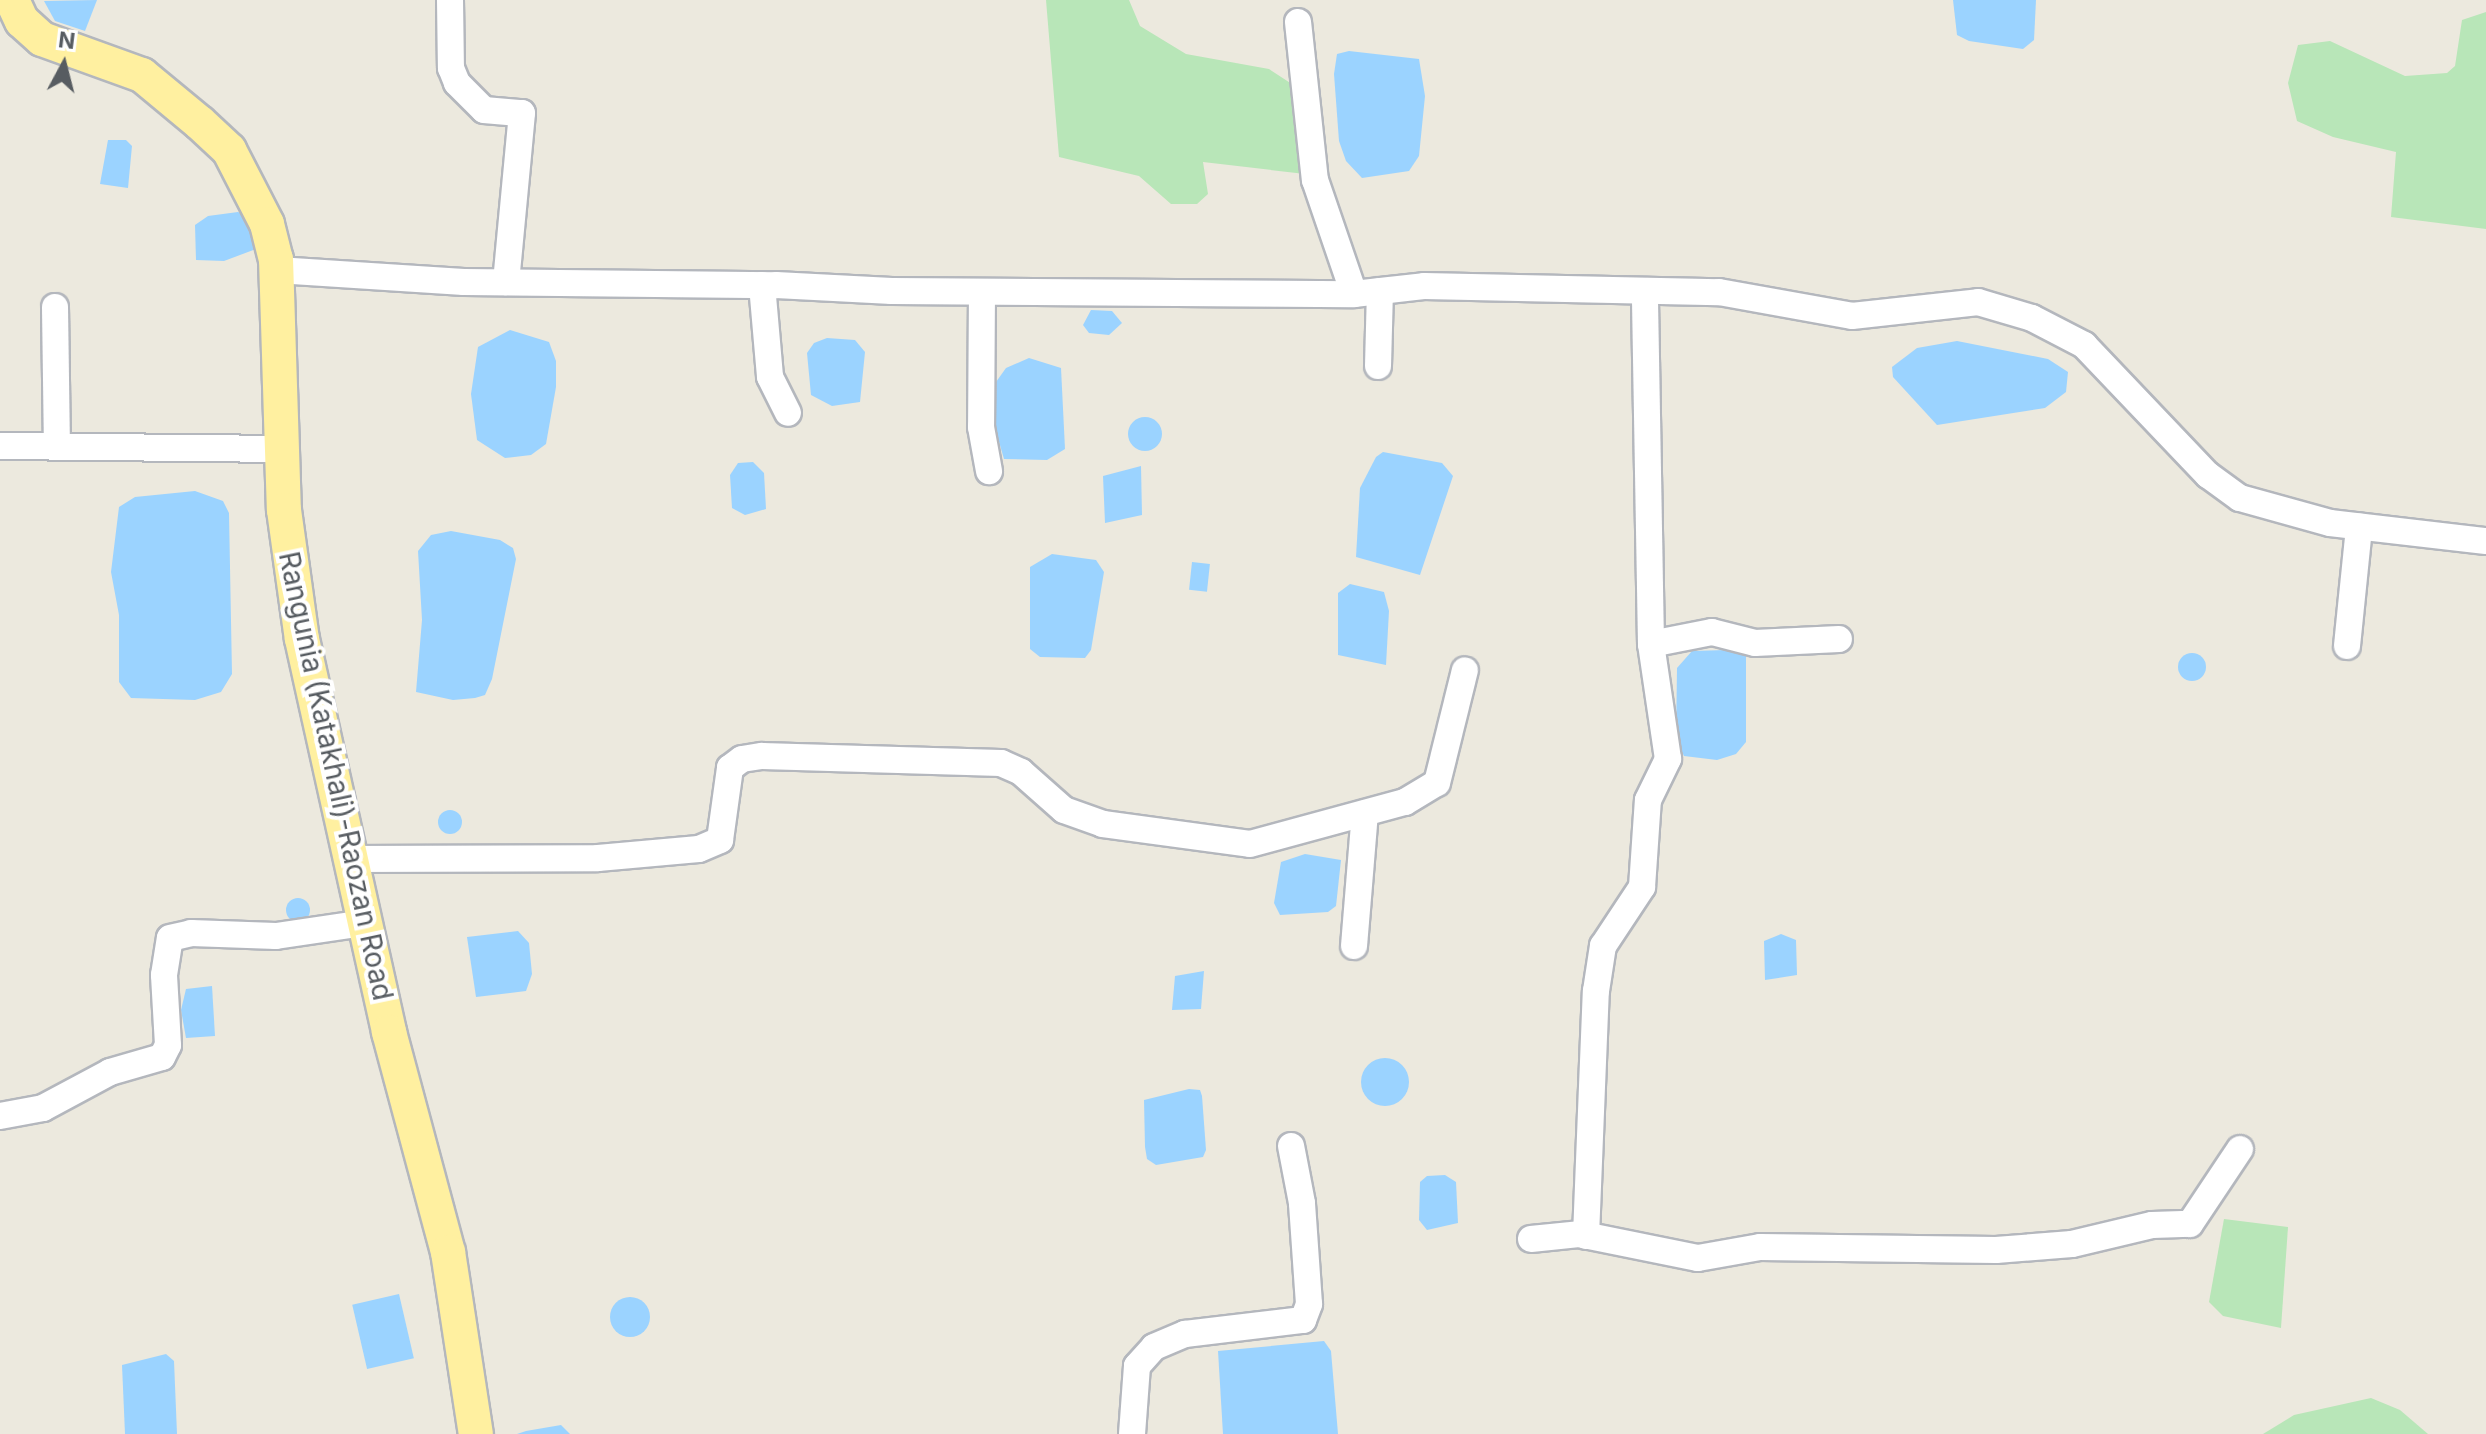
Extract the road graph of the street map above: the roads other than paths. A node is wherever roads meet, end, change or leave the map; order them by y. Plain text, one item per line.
1 (12, 0) edge
2 (450, 0) edge
3 (1298, 22) dead end
4 (277, 270) junction
5 (506, 282) junction
6 (762, 285) junction
7 (1380, 291) junction
8 (1645, 291) junction
9 (982, 292) junction
10 (1354, 294) junction
11 (55, 307) dead end
12 (1378, 366) dead end
13 (788, 413) dead end
14 (57, 445) junction
15 (0, 446) edge
16 (281, 449) junction
17 (989, 471) dead end
18 (2359, 527) junction
19 (2486, 541) edge
20 (1839, 639) dead end
21 (1651, 644) junction
22 (2347, 646) dead end
23 (1465, 670) dead end
24 (1365, 813) junction
25 (350, 859) junction
26 (364, 923) junction
27 (1354, 946) dead end
28 (0, 1116) edge
29 (1291, 1146) dead end
30 (2240, 1149) dead end
31 (1586, 1236) junction
32 (1531, 1239) dead end
33 (476, 1434) edge
34 (1132, 1434) edge

1 - 4 main road, Rangunia (Katakhali)-Raozan Road
2 - 5 street
3 - 10 street
4 - 5 street
4 - 16 main road, Rangunia (Katakhali)-Raozan Road
5 - 6 street
6 - 9 street
6 - 13 street
7 - 8 street
7 - 10 street
7 - 12 street
8 - 18 street
8 - 21 street
9 - 10 street
9 - 17 street
11 - 14 street
14 - 15 street
14 - 16 street
16 - 25 main road, Rangunia (Katakhali)-Raozan Road
18 - 19 street
18 - 22 street
20 - 21 street
21 - 31 street
23 - 24 street
24 - 25 street
24 - 27 street
25 - 26 main road, Rangunia (Katakhali)-Raozan Road
26 - 28 street
26 - 33 main road, Rangunia (Katakhali)-Raozan Road
29 - 34 street
30 - 31 street
31 - 32 street

